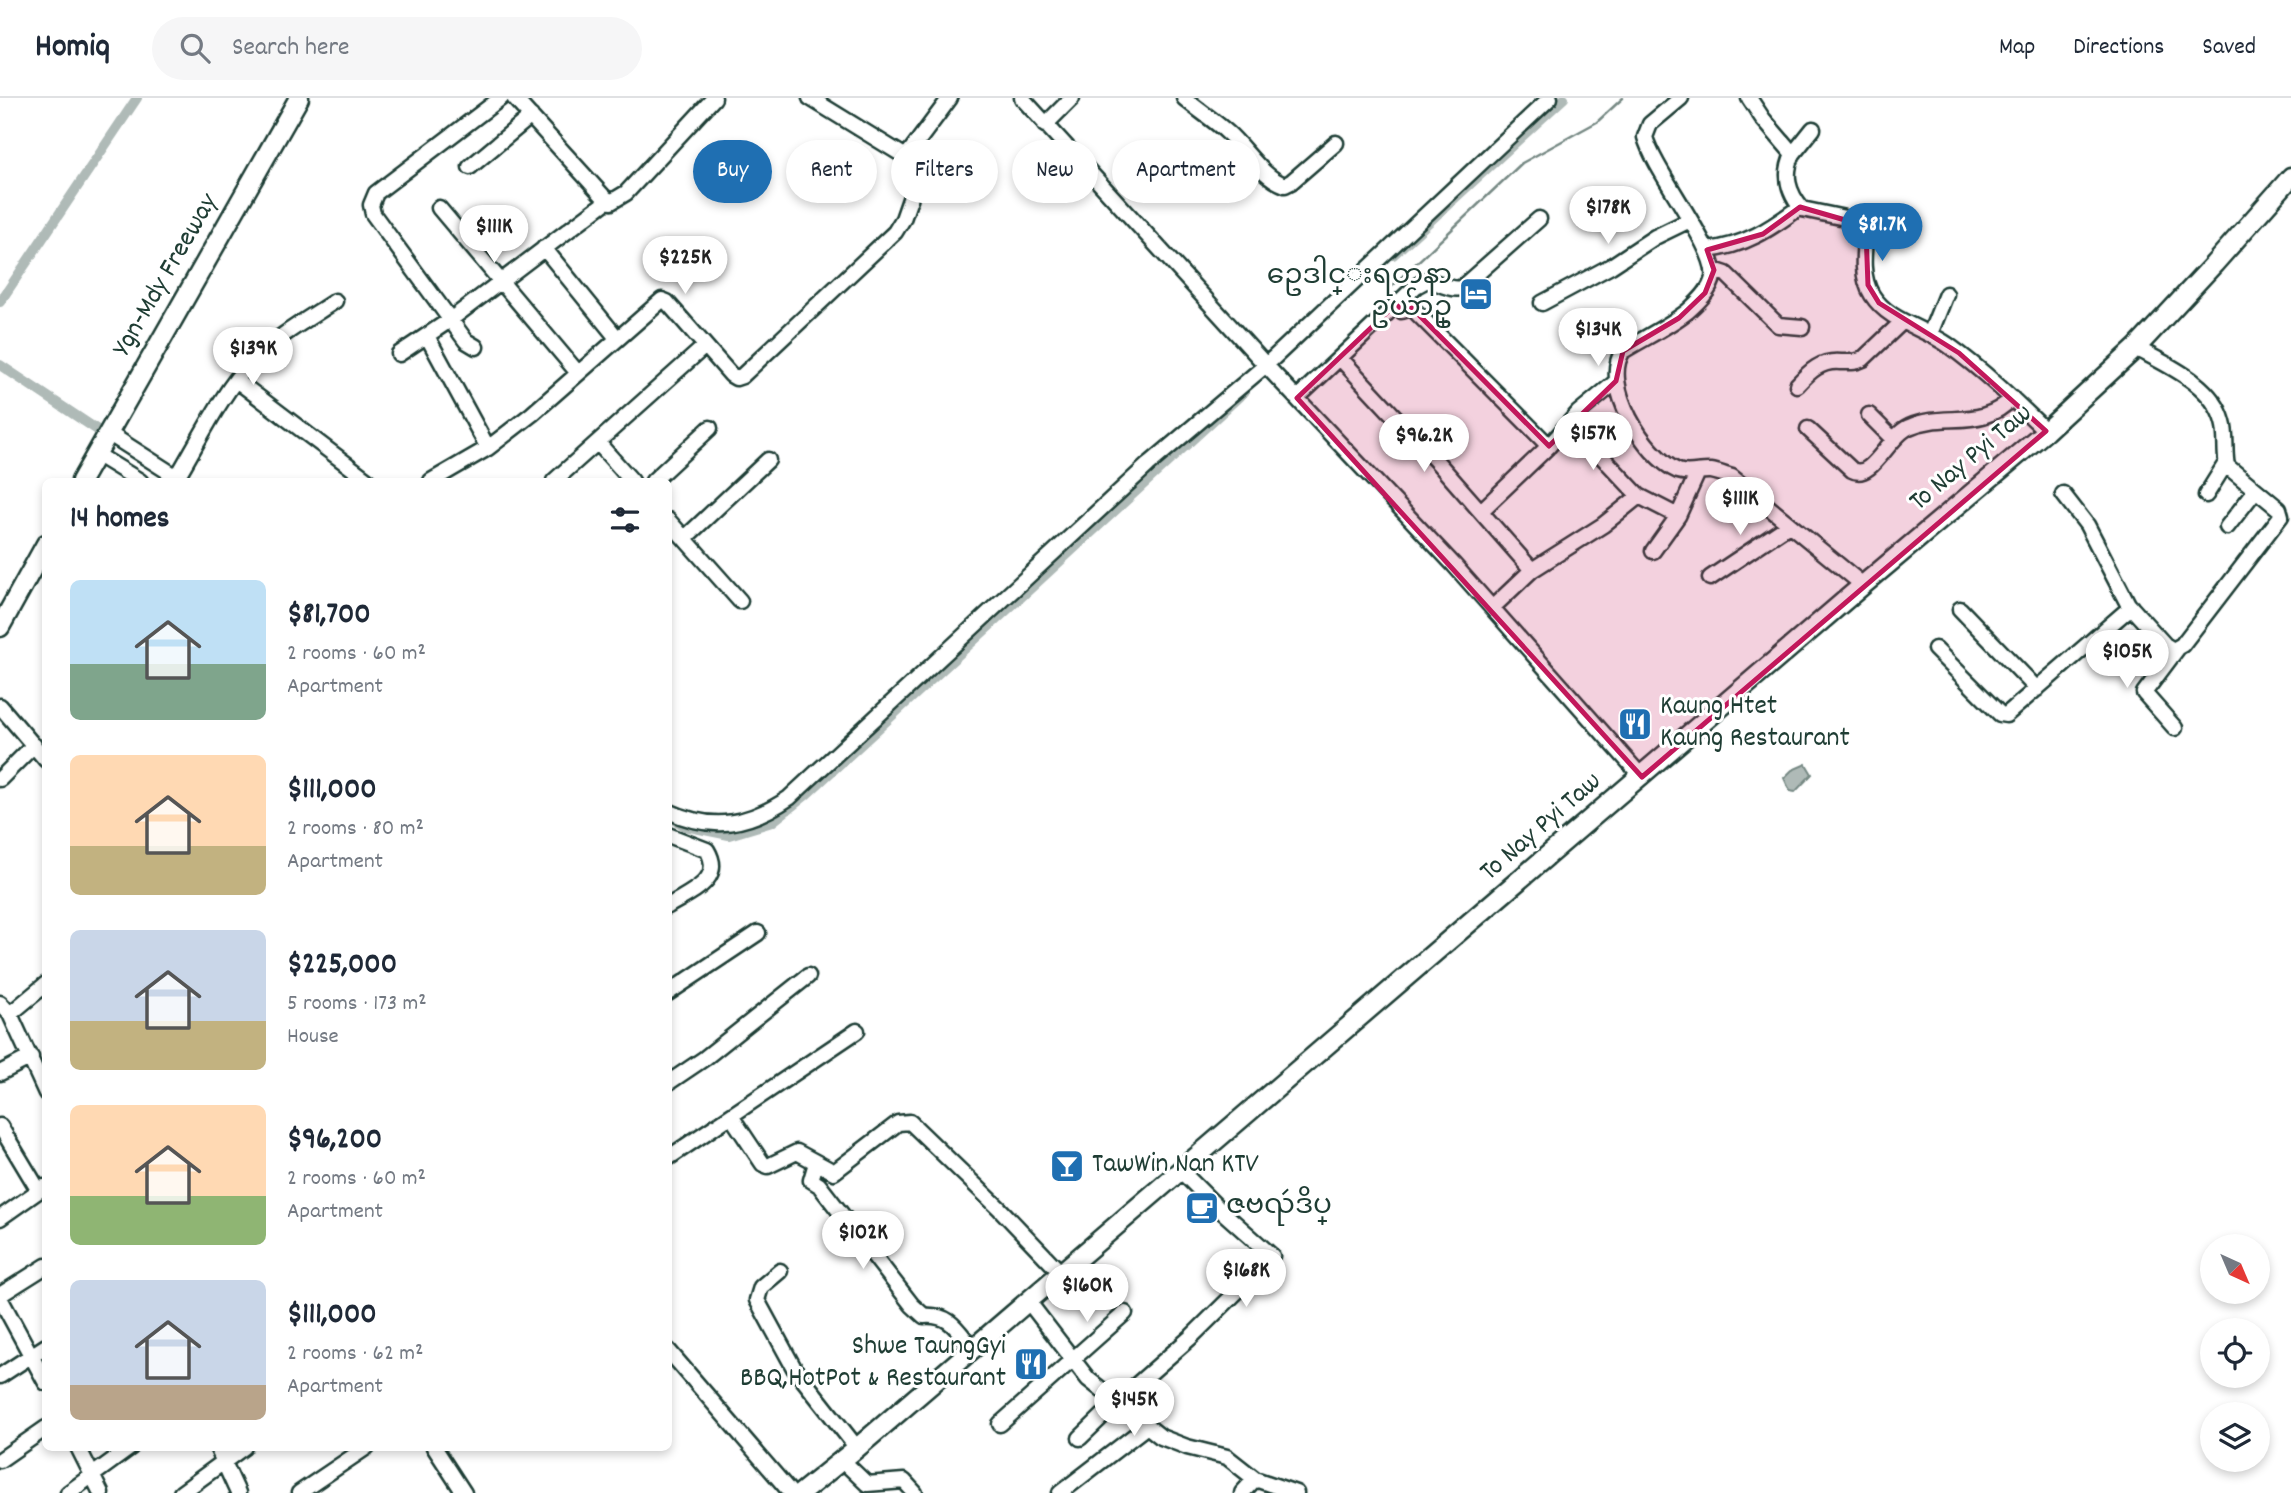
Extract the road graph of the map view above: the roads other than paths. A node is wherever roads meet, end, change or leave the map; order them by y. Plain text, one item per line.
1 (299, 98) edge
2 (501, 98) edge
3 (514, 98) edge
4 (714, 98) edge
5 (812, 98) edge
6 (1022, 98) edge
7 (1072, 98) edge
8 (1184, 98) edge
9 (1550, 98) edge
10 (1681, 98) edge
11 (944, 100) edge
12 (1754, 100) edge
13 (531, 116) junction
14 (1045, 125) junction
15 (1813, 129) dead end
16 (917, 140) edge
17 (1336, 143) dead end
18 (891, 148) edge
19 (1793, 154) junction
20 (470, 166) dead end
21 (2291, 177) edge
22 (607, 201) junction
23 (909, 203) edge
24 (1800, 207) junction
25 (439, 208) dead end
26 (1539, 219) dead end
27 (1690, 220) junction
28 (1900, 222) dead end
29 (1866, 231) junction
30 (544, 248) junction
31 (1707, 250) junction
32 (1714, 270) junction
33 (500, 282) junction
34 (1946, 294) dead end
35 (335, 301) dead end
36 (1542, 303) dead end
37 (1396, 304) junction
38 (450, 320) junction
39 (1902, 322) junction
40 (1802, 327) dead end
41 (1930, 334) junction
42 (427, 336) junction
43 (617, 338) junction
44 (705, 346) junction
45 (476, 347) dead end
46 (2136, 348) junction
47 (399, 354) dead end
48 (1339, 358) junction
49 (1269, 368) junction
50 (578, 373) junction
51 (236, 380) junction
52 (1617, 381) junction
53 (1797, 385) dead end
54 (1297, 398) junction
55 (2012, 398) junction
56 (1869, 415) dead end
57 (1629, 416) junction
58 (710, 428) dead end
59 (1808, 429) dead end
60 (2046, 431) junction
61 (108, 433) junction
62 (1892, 438) junction
63 (598, 443) junction
64 (1549, 446) junction
65 (488, 448) junction
66 (96, 454) junction
67 (768, 460) dead end
68 (2226, 463) junction
69 (1698, 472) junction
70 (82, 478) edge
71 (134, 478) edge
72 (178, 478) edge
73 (181, 478) edge
74 (365, 478) edge
75 (437, 478) edge
76 (557, 478) edge
77 (629, 478) edge
78 (656, 478) edge
79 (2255, 491) junction
80 (2063, 494) dead end
81 (2206, 495) dead end
82 (1639, 496) junction
83 (2275, 505) junction
84 (1481, 512) junction
85 (1678, 516) junction
86 (2291, 518) edge
87 (672, 524) edge
88 (1788, 525) junction
89 (2228, 527) dead end
90 (685, 538) junction
91 (42, 551) edge
92 (1653, 551) dead end
93 (1532, 570) junction
94 (1710, 578) dead end
95 (1863, 585) junction
96 (740, 601) dead end
97 (2131, 607) junction
98 (1492, 608) junction
99 (1960, 609) dead end
100 (0, 627) edge
101 (1935, 649) dead end
102 (2177, 649) junction
103 (2037, 689) junction
104 (0, 706) edge
105 (2175, 728) dead end
106 (34, 745) junction
107 (42, 755) edge
108 (1642, 777) junction
109 (0, 779) edge
110 (672, 813) edge
111 (672, 836) edge
112 (672, 903) edge
113 (758, 933) dead end
114 (808, 976) dead end
115 (42, 986) edge
116 (672, 990) edge
117 (5, 1008) edge
118 (857, 1031) dead end
119 (31, 1057) junction
120 (0, 1073) edge
121 (672, 1080) edge
122 (42, 1083) edge
123 (731, 1116) junction
124 (0, 1126) edge
125 (672, 1155) edge
126 (816, 1163) junction
127 (1181, 1171) junction
128 (42, 1189) edge
129 (0, 1218) edge
130 (42, 1269) edge
131 (780, 1271) dead end
132 (1061, 1273) junction
133 (0, 1296) edge
134 (1028, 1301) junction
135 (1125, 1313) dead end
136 (42, 1349) edge
137 (973, 1349) junction
138 (672, 1355) edge
139 (32, 1356) junction
140 (1072, 1361) junction
141 (42, 1375) edge
142 (0, 1376) edge
143 (1118, 1402) junction
144 (1000, 1424) dead end
145 (1147, 1426) junction
146 (42, 1431) edge
147 (1080, 1438) dead end
148 (857, 1448) junction
149 (80, 1451) edge
150 (126, 1451) edge
151 (219, 1451) edge
152 (238, 1451) edge
153 (361, 1451) edge
154 (437, 1451) edge
155 (0, 1460) edge
156 (224, 1461) junction
157 (843, 1461) junction
158 (92, 1476) junction
159 (1255, 1479) junction
160 (68, 1493) edge
161 (101, 1493) edge
162 (181, 1493) edge
163 (238, 1493) edge
164 (299, 1493) edge
165 (464, 1493) edge
166 (791, 1493) edge
167 (801, 1493) edge
168 (915, 1493) edge
169 (1060, 1493) edge
170 (1242, 1493) edge
171 (1296, 1493) edge

1 - 61 main road, Ygn-Mdy Freeway
2 - 38 street
3 - 13 street
4 - 22 street
5 - 18 street
6 - 14 street
7 - 14 street
8 - 17 street
9 - 49 street
10 - 27 street
11 - 16 street
12 - 19 street
13 - 20 street
13 - 22 street
14 - 49 street
15 - 19 street
19 - 24 street
21 - 46 main road, To Nay Pyi Taw
22 - 30 street
23 - 44 street
24 - 29 street
24 - 31 street
25 - 33 street
26 - 37 street
27 - 31 street
27 - 36 street
28 - 29 street
29 - 39 street
30 - 33 street
30 - 43 street
31 - 32 street
32 - 40 street
32 - 52 street
33 - 38 street
33 - 50 street
34 - 41 street
35 - 51 street
37 - 48 street
37 - 64 street
38 - 42 street
38 - 45 street
39 - 41 street
39 - 53 street
41 - 55 street
42 - 47 street
42 - 65 street
43 - 44 street
43 - 50 street
44 - 63 street
46 - 60 main road, To Nay Pyi Taw
46 - 68 street
48 - 54 street
48 - 84 street
49 - 54 street
49 - 110 street
50 - 65 street
51 - 73 street
51 - 74 street
52 - 57 street
52 - 64 street
54 - 98 street
55 - 60 street
55 - 62 street
56 - 62 street
57 - 69 street
57 - 82 street
58 - 78 street
59 - 62 street
60 - 95 main road, To Nay Pyi Taw
61 - 66 main road, Ygn-Mdy Freeway
61 - 72 street
63 - 76 street
63 - 77 street
64 - 84 street
65 - 75 street
66 - 70 main road, Ygn-Mdy Freeway
66 - 71 street
67 - 90 street
68 - 79 street
68 - 81 street
69 - 85 street
69 - 88 street
79 - 83 street
79 - 89 street
80 - 97 street
82 - 85 street
82 - 93 street
83 - 86 street
83 - 102 street
84 - 93 street
85 - 92 street
87 - 90 street
88 - 94 street
88 - 95 street
90 - 96 street
91 - 100 main road
93 - 98 street
95 - 108 main road, To Nay Pyi Taw
97 - 102 street
97 - 103 street
98 - 108 street
99 - 103 street
101 - 103 street
102 - 105 street
104 - 106 street
106 - 107 street
106 - 109 street
108 - 127 main road, To Nay Pyi Taw
111 - 112 street
113 - 116 street
114 - 121 street
115 - 117 street
117 - 119 street
118 - 123 street
119 - 120 street
119 - 122 street
123 - 125 street
123 - 126 street
124 - 128 street
126 - 132 street
126 - 137 street
127 - 132 main road, To Nay Pyi Taw
127 - 143 street
128 - 129 street
130 - 133 street
131 - 148 street
132 - 134 main road, To Nay Pyi Taw
133 - 139 street
134 - 137 main road, To Nay Pyi Taw
134 - 140 street
135 - 140 street
136 - 139 street
137 - 148 main road, To Nay Pyi Taw
138 - 166 street
139 - 141 street
139 - 142 street
140 - 143 street
140 - 144 street
143 - 145 street
143 - 147 street
145 - 159 street
145 - 169 street
146 - 155 street
148 - 157 main road, To Nay Pyi Taw
149 - 158 street
150 - 158 street
151 - 156 street
152 - 156 street
153 - 164 street
154 - 165 street
156 - 162 street
156 - 163 street
157 - 167 main road, To Nay Pyi Taw
157 - 168 street
158 - 160 street
158 - 161 street
159 - 170 street
159 - 171 street

